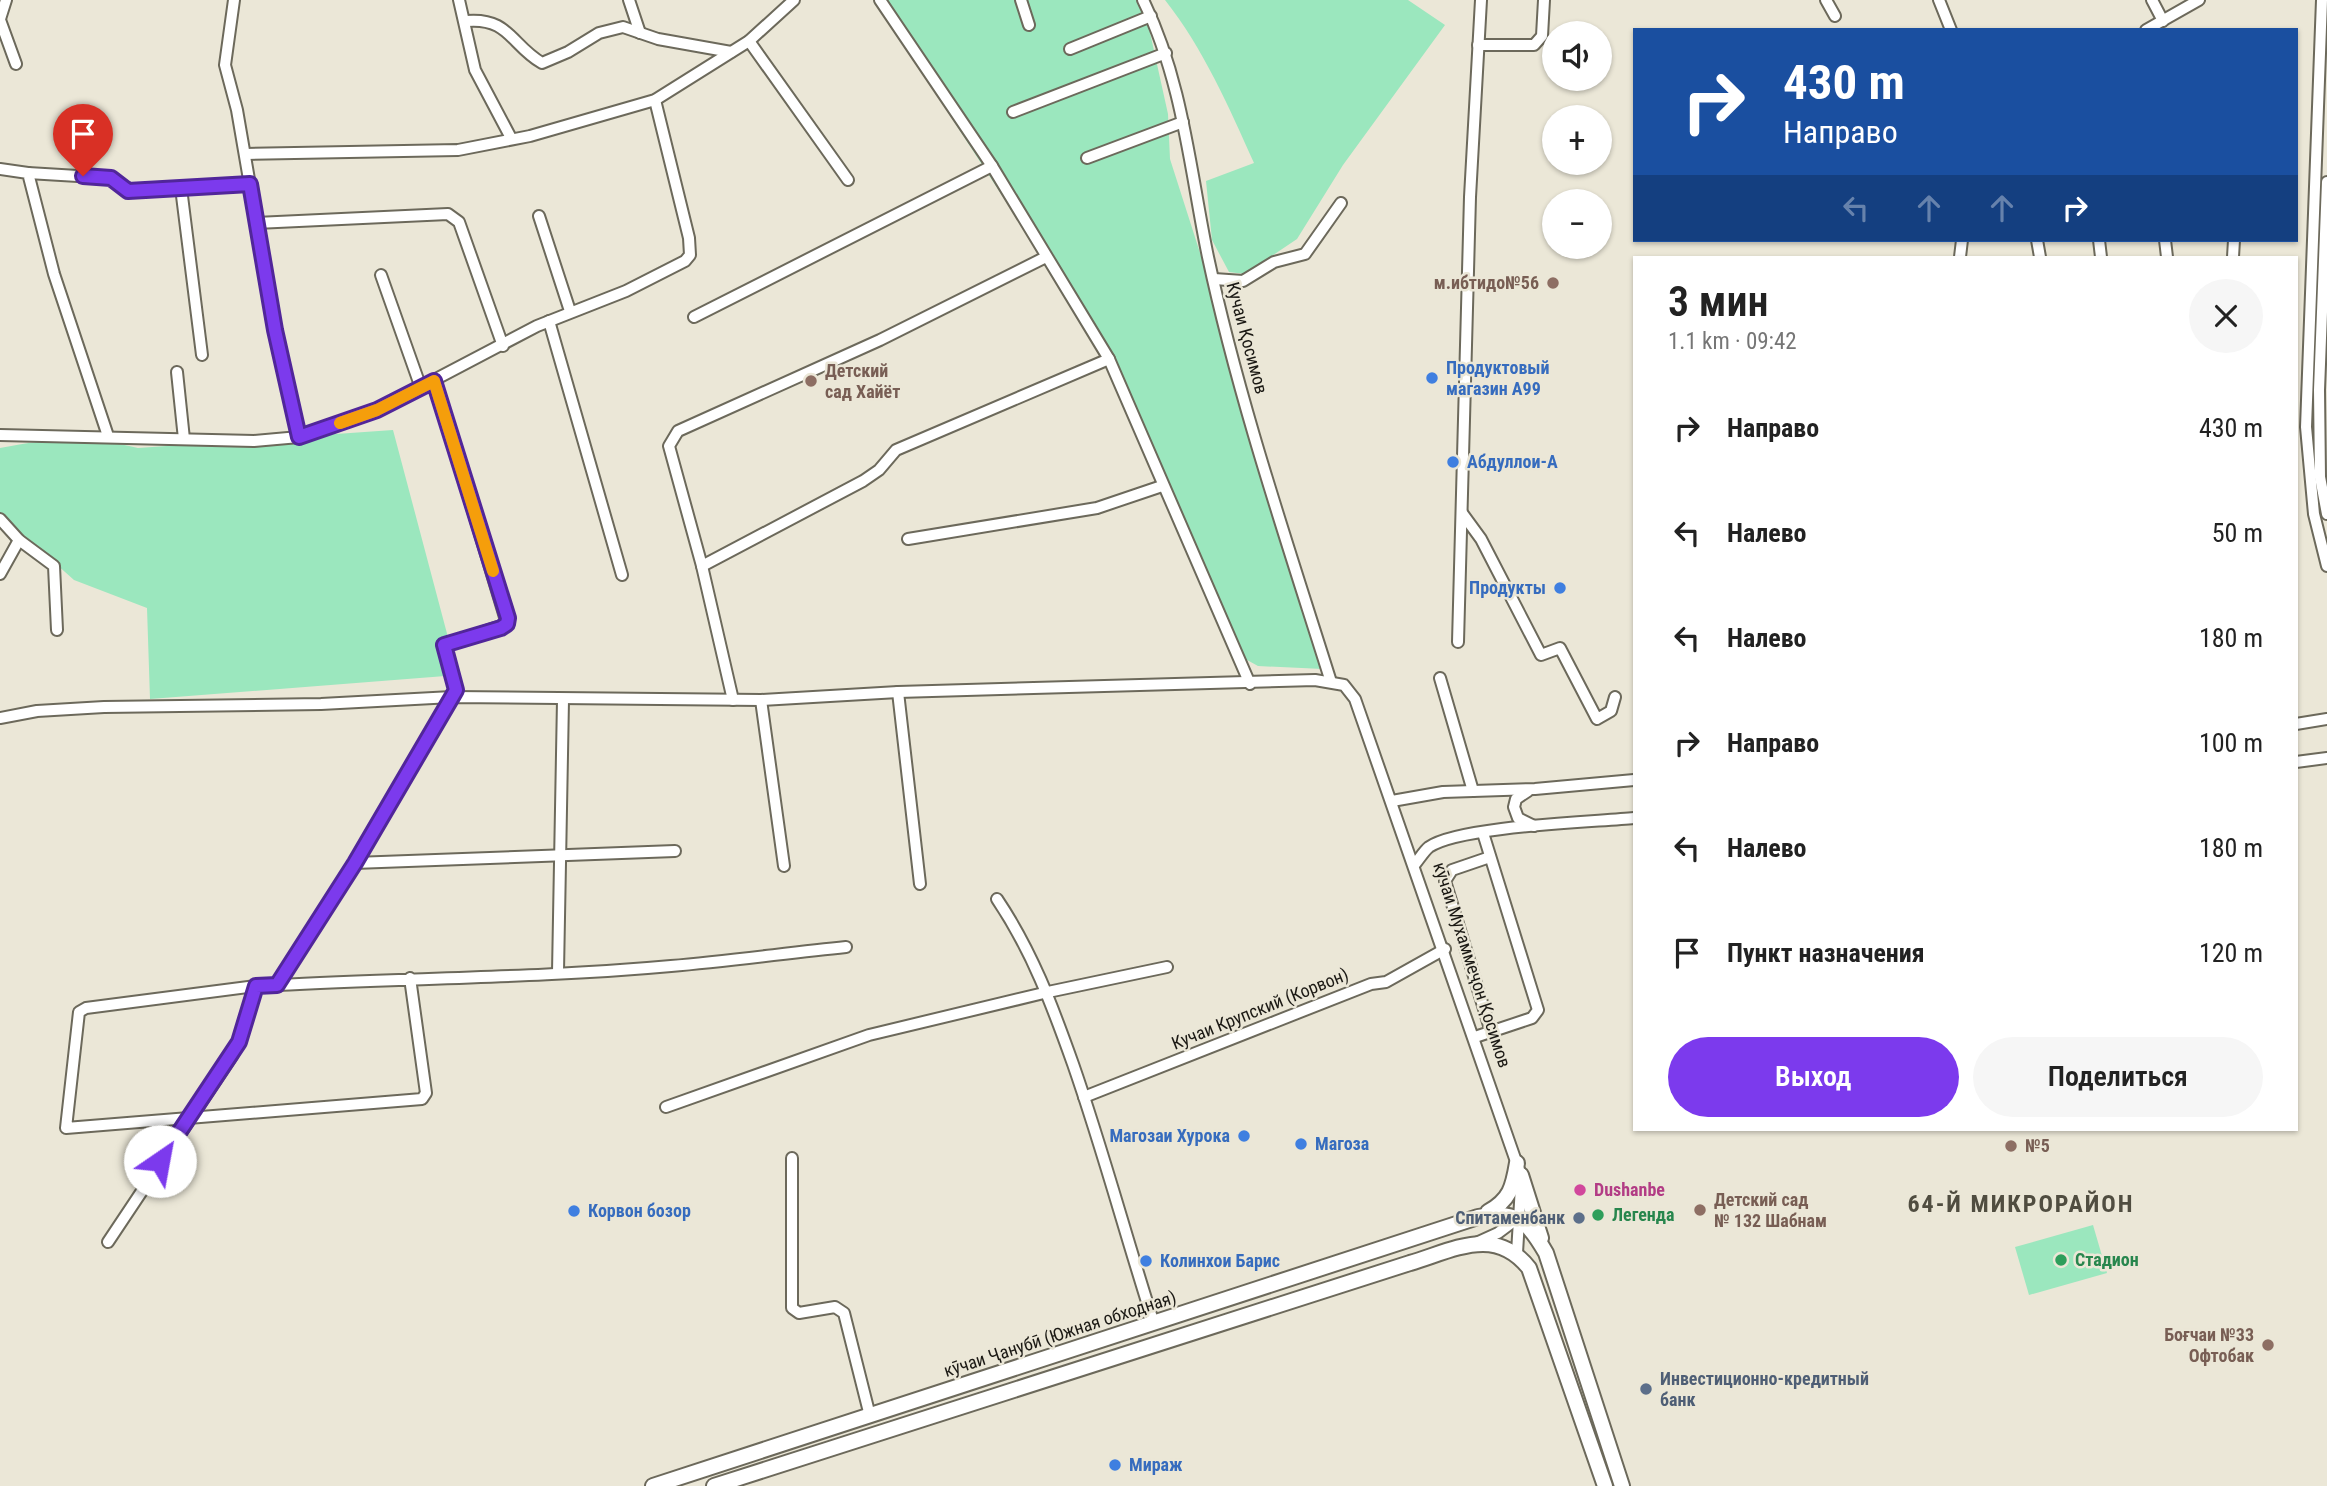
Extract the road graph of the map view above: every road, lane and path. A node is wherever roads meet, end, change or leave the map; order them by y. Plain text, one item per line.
1 (6, 0) edge
2 (234, 0) edge
3 (459, 0) edge
4 (629, 0) edge
5 (794, 0) edge
6 (880, 0) edge
7 (1021, 0) edge
8 (1143, 0) edge
9 (1481, 0) edge
10 (1544, 0) edge
11 (1826, 0) edge
12 (1939, 0) edge
13 (2152, 0) edge
14 (2199, 0) edge
15 (2324, 2) edge
16 (1151, 16) junction
17 (1835, 16) dead end
18 (0, 19) edge
19 (466, 21) junction
20 (2163, 21) junction
21 (1029, 25) dead end
22 (1950, 28) edge
23 (2150, 28) edge
24 (640, 33) junction
25 (749, 41) junction
26 (1478, 45) junction
27 (1070, 49) dead end
28 (731, 52) junction
29 (1166, 53) junction
30 (16, 64) dead end
31 (655, 100) junction
32 (1013, 112) dead end
33 (1183, 122) junction
34 (511, 138) junction
35 (246, 154) junction
36 (1087, 158) dead end
37 (992, 166) junction
38 (0, 169) edge
39 (28, 173) junction
40 (848, 180) dead end
41 (2327, 182) edge
42 (250, 184) junction
43 (181, 188) junction
44 (1341, 203) dead end
45 (539, 216) dead end
46 (256, 223) junction
47 (1046, 257) junction
48 (382, 275) dead end
49 (1214, 279) junction
50 (570, 311) junction
51 (694, 317) dead end
52 (549, 321) junction
53 (503, 346) junction
54 (202, 355) dead end
55 (1109, 359) junction
56 (177, 372) dead end
57 (434, 381) junction
58 (421, 388) junction
59 (0, 435) edge
60 (108, 436) junction
61 (299, 437) junction
62 (184, 439) junction
63 (1161, 485) junction
64 (1462, 513) junction
65 (2327, 514) edge
66 (0, 519) edge
67 (908, 539) dead end
68 (19, 540) junction
69 (702, 566) junction
70 (2327, 566) edge
71 (0, 575) edge
72 (622, 575) dead end
73 (58, 630) dead end
74 (1458, 642) dead end
75 (1440, 678) dead end
76 (1331, 682) junction
77 (1250, 684) junction
78 (898, 692) junction
79 (452, 697) junction
80 (1615, 697) dead end
81 (563, 700) junction
82 (733, 700) junction
83 (761, 700) junction
84 (0, 718) edge
85 (2327, 719) edge
86 (2298, 724) edge
87 (2327, 758) edge
88 (2298, 762) edge
89 (1633, 780) edge
90 (1535, 789) junction
91 (1473, 791) junction
92 (1392, 801) junction
93 (1633, 818) edge
94 (1536, 827) junction
95 (1483, 832) junction
96 (675, 851) dead end
97 (559, 857) junction
98 (1490, 857) junction
99 (355, 863) junction
100 (1415, 863) junction
101 (785, 866) dead end
102 (920, 884) dead end
103 (997, 899) dead end
104 (846, 947) dead end
105 (1445, 949) junction
106 (1167, 967) dead end
107 (558, 972) junction
108 (410, 978) junction
109 (277, 985) junction
110 (256, 986) junction
111 (1048, 992) junction
112 (1491, 1032) junction
113 (1475, 1037) junction
114 (1084, 1097) junction
115 (666, 1107) dead end
116 (186, 1120) junction
117 (792, 1157) dead end
118 (1519, 1169) junction
119 (1478, 1217) junction
120 (1518, 1218) junction
121 (108, 1242) dead end
122 (1474, 1244) junction
123 (1517, 1253) junction
124 (1546, 1253) junction
125 (1154, 1324) junction
126 (870, 1416) junction
127 (653, 1486) edge
128 (714, 1486) edge
129 (1605, 1486) edge
130 (1622, 1486) edge

1 - 18 street
2 - 35 street
3 - 19 street
4 - 24 street
5 - 25 street
6 - 37 street
7 - 21 street
8 - 16 street, Кучаи Қосимов
9 - 26 street
10 - 26 street
11 - 17 street
12 - 22 street
13 - 20 street
14 - 20 street
15 - 70 street
16 - 27 street
16 - 29 street, Кучаи Қосимов
18 - 30 street
19 - 24 street
19 - 34 street
20 - 23 street
24 - 28 street
25 - 28 street
25 - 40 street
26 - 64 street
28 - 31 street
29 - 32 street
29 - 33 street, Кучаи Қосимов
31 - 34 street
31 - 50 street
33 - 36 street
33 - 49 street, Кучаи Қосимов
34 - 35 street
35 - 42 street
37 - 47 street
37 - 51 street
38 - 39 street
39 - 43 street
39 - 60 street
41 - 65 street
42 - 43 street
42 - 46 street
43 - 54 street
44 - 49 street
45 - 50 street
46 - 53 street
46 - 61 street
47 - 55 street
47 - 69 street
48 - 58 street
49 - 76 street, Кучаи Қосимов
50 - 52 street
52 - 53 street
52 - 72 street
53 - 57 street
55 - 63 street
55 - 69 street
56 - 62 street
57 - 58 street
57 - 79 street
58 - 61 street
59 - 60 street
60 - 62 street
61 - 62 street
63 - 67 street
63 - 77 street
64 - 74 street
64 - 80 street
66 - 68 street
68 - 71 street
68 - 73 street
69 - 82 street
75 - 91 street
76 - 77 street
76 - 92 street
77 - 78 street
78 - 83 street
78 - 102 street
79 - 81 street
79 - 84 street
79 - 99 street
81 - 82 street
81 - 97 street
82 - 83 street
83 - 101 street
85 - 86 street
87 - 88 street
89 - 90 street
90 - 91 street
90 - 94 street
91 - 92 street
92 - 100 street
93 - 94 street, кӯчаи Мухаммеҷон Қосимов
94 - 95 street, кӯчаи Мухаммеҷон Қосимов
95 - 98 street
95 - 100 street, кӯчаи Мухаммеҷон Қосимов
96 - 97 street
97 - 99 street
97 - 107 street
98 - 112 street
98 - 112 street
99 - 109 street
100 - 105 street, кӯчаи Мухаммеҷон Қосимов
103 - 111 street
104 - 107 street
105 - 113 street, кӯчаи Мухаммеҷон Қосимов
105 - 114 street, Кучаи Крупский (Корвон)
106 - 111 street
107 - 108 street
108 - 109 street
108 - 116 street
109 - 110 street
110 - 116 street
110 - 116 street
111 - 114 street
111 - 115 street
112 - 113 street
113 - 118 street, кӯчаи Мухаммеҷон Қосимов
114 - 125 street
116 - 121 street
117 - 126 street
118 - 119 main road
118 - 120 street, кӯчаи Мухаммеҷон Қосимов
118 - 124 main road
119 - 120 main road
119 - 125 main road, кӯчаи Ҷанубӣ (Южная обходная)
120 - 122 street
120 - 123 street, кӯчаи Мухаммеҷон Қосимов
120 - 124 main road
122 - 123 main road
122 - 128 main road
123 - 129 main road
124 - 130 main road
125 - 126 main road, кӯчаи Ҷанубӣ (Южная обходная)
126 - 127 main road, кӯчаи Ҷанубӣ (Южная обходная)

